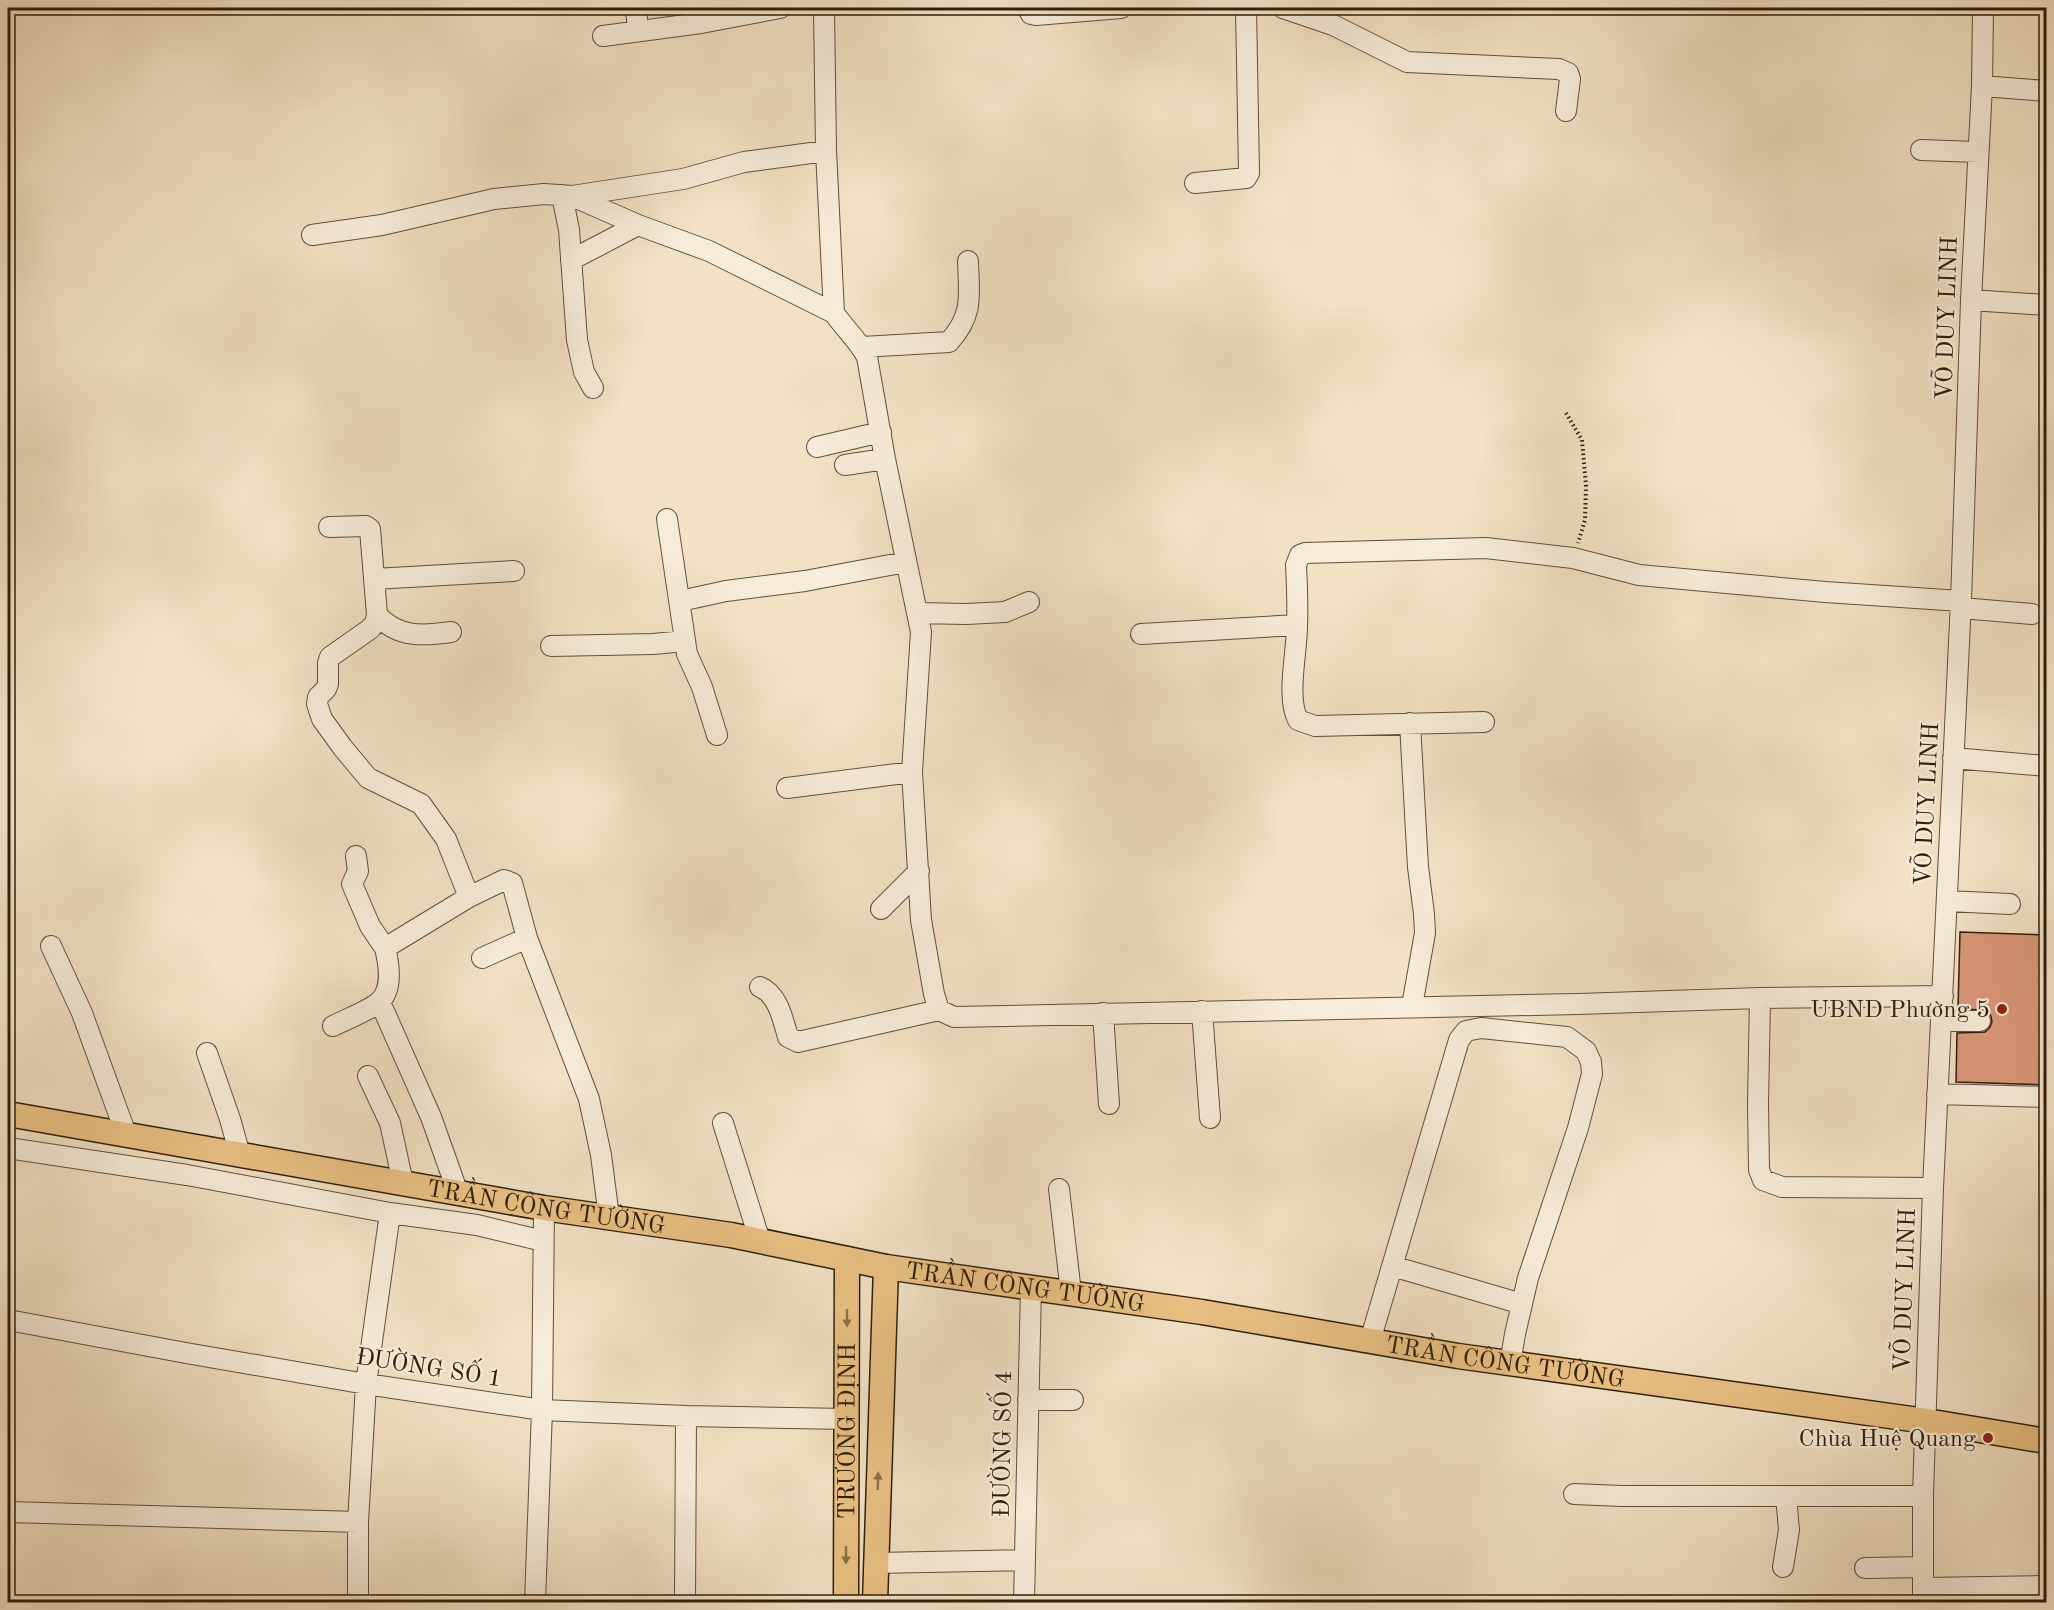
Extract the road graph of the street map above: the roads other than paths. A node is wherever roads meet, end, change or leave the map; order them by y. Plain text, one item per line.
1 (636, 8) edge
2 (780, 8) edge
3 (824, 8) edge
4 (1028, 8) edge
5 (1121, 8) edge
6 (1246, 8) edge
7 (1283, 8) edge
8 (1983, 8) edge
9 (638, 31) junction
10 (603, 36) dead end
11 (1982, 86) junction
12 (2046, 91) edge
13 (1566, 111) dead end
14 (1921, 150) dead end
15 (826, 151) junction
16 (1978, 152) junction
17 (1195, 183) dead end
18 (567, 195) junction
19 (638, 225) junction
20 (312, 234) dead end
21 (571, 260) junction
22 (968, 261) dead end
23 (1971, 300) junction
24 (2046, 305) edge
25 (834, 313) junction
26 (862, 347) junction
27 (593, 388) dead end
28 (881, 432) junction
29 (817, 447) dead end
30 (885, 459) junction
31 (845, 465) dead end
32 (667, 519) dead end
33 (329, 527) dead end
34 (906, 562) junction
35 (514, 571) dead end
36 (374, 579) junction
37 (680, 601) junction
38 (1029, 602) dead end
39 (1961, 605) junction
40 (917, 613) junction
41 (2032, 614) dead end
42 (377, 615) junction
43 (1298, 625) junction
44 (450, 632) dead end
45 (1140, 634) dead end
46 (685, 641) junction
47 (551, 646) dead end
48 (1484, 722) dead end
49 (1410, 723) junction
50 (717, 735) dead end
51 (1953, 758) junction
52 (2046, 765) edge
53 (912, 772) junction
54 (787, 788) dead end
55 (356, 856) dead end
56 (919, 871) junction
57 (469, 897) junction
58 (1947, 901) junction
59 (2010, 904) dead end
60 (881, 909) dead end
61 (527, 938) junction
62 (51, 946) dead end
63 (385, 948) junction
64 (482, 958) dead end
65 (760, 987) dead end
66 (1943, 996) junction
67 (1760, 998) junction
68 (380, 1002) junction
69 (1412, 1006) junction
70 (939, 1010) junction
71 (1202, 1011) junction
72 (1103, 1013) junction
73 (1941, 1021) junction
74 (1980, 1021) dead end
75 (333, 1026) dead end
76 (207, 1053) dead end
77 (368, 1076) dead end
78 (1937, 1094) junction
79 (2046, 1098) edge
80 (1109, 1104) dead end
81 (8, 1114) edge
82 (1210, 1118) dead end
83 (723, 1123) dead end
84 (126, 1134) junction
85 (8, 1148) edge
86 (240, 1155) junction
87 (404, 1184) junction
88 (1933, 1188) junction
89 (1059, 1189) dead end
90 (458, 1193) junction
91 (544, 1208) junction
92 (390, 1212) junction
93 (609, 1217) junction
94 (543, 1241) junction
95 (759, 1241) junction
96 (847, 1259) junction
97 (1392, 1266) junction
98 (886, 1267) junction
99 (1031, 1287) junction
100 (1071, 1293) junction
101 (1522, 1304) junction
102 (8, 1320) edge
103 (1370, 1341) junction
104 (1510, 1364) junction
105 (366, 1384) junction
106 (1028, 1400) junction
107 (1073, 1400) dead end
108 (542, 1410) junction
109 (686, 1416) junction
110 (847, 1419) junction
111 (1926, 1421) junction
112 (2046, 1441) edge
113 (1574, 1494) dead end
114 (1786, 1496) junction
115 (1923, 1496) junction
116 (8, 1512) edge
117 (358, 1522) junction
118 (1025, 1560) junction
119 (875, 1563) junction
120 (1783, 1567) dead end
121 (1923, 1567) junction
122 (1865, 1568) dead end
123 (2046, 1586) edge
124 (1923, 1595) edge
125 (358, 1602) edge
126 (535, 1602) edge
127 (686, 1602) edge
128 (846, 1602) edge
129 (875, 1602) edge
130 (1024, 1602) edge

1 - 9 street
2 - 9 street
3 - 15 street
4 - 5 street
6 - 17 street
7 - 13 street
8 - 11 street, VÕ DUY LINH
9 - 10 street
11 - 12 street
11 - 16 street, VÕ DUY LINH
14 - 16 street
15 - 18 street
15 - 25 street
16 - 23 street, VÕ DUY LINH
18 - 19 street
18 - 20 street
18 - 21 street
19 - 21 street
19 - 25 street
21 - 27 street
22 - 26 street
23 - 24 street
23 - 39 street, VÕ DUY LINH
25 - 26 street
26 - 28 street
28 - 29 street
28 - 30 street
30 - 31 street
30 - 34 street
32 - 37 street
33 - 36 street
34 - 37 street
34 - 40 street
35 - 36 street
36 - 42 street
37 - 46 street
38 - 40 street
39 - 41 street
39 - 43 street
39 - 51 street, VÕ DUY LINH
40 - 53 street
42 - 44 street
42 - 57 street
43 - 45 street
43 - 49 street
46 - 47 street
46 - 50 street
48 - 49 street
49 - 69 street
51 - 52 street
51 - 58 street, VÕ DUY LINH
53 - 54 street
53 - 56 street
55 - 63 street
56 - 60 street
56 - 70 street
57 - 61 street
57 - 63 street
58 - 59 street
58 - 66 street, VÕ DUY LINH
61 - 64 street
61 - 93 street
62 - 84 street
63 - 68 street
65 - 70 street
66 - 67 street
66 - 73 street, VÕ DUY LINH
67 - 69 street
67 - 88 street
68 - 75 street
68 - 90 street
69 - 71 street
70 - 72 street
71 - 72 street
71 - 82 street
72 - 80 street
73 - 74 street
73 - 78 street, VÕ DUY LINH
76 - 86 street
77 - 87 street
78 - 79 street
78 - 88 street, VÕ DUY LINH
81 - 84 main road, TRẦN CÔNG TƯỜNG
83 - 95 street
84 - 86 main road, TRẦN CÔNG TƯỜNG
85 - 92 street, TRẦN CÔNG TƯỜNG
86 - 87 main road, TRẦN CÔNG TƯỜNG
87 - 90 main road, TRẦN CÔNG TƯỜNG
88 - 111 street, VÕ DUY LINH
89 - 100 street
90 - 91 main road, TRẦN CÔNG TƯỜNG
91 - 93 main road, TRẦN CÔNG TƯỜNG
91 - 94 street
92 - 94 street, TRẦN CÔNG TƯỜNG
92 - 105 street
93 - 95 main road, TRẦN CÔNG TƯỜNG
94 - 108 street
95 - 96 main road, TRẦN CÔNG TƯỜNG
96 - 98 main road, TRẦN CÔNG TƯỜNG
96 -> 110 main road, TRƯƠNG ĐỊNH
97 - 101 street
97 - 101 street
97 - 103 street
98 - 99 main road, TRẦN CÔNG TƯỜNG
119 -> 98 main road, TRƯƠNG ĐỊNH
99 - 100 main road, TRẦN CÔNG TƯỜNG
99 - 106 street, ĐƯỜNG SỐ 4
100 - 103 main road, TRẦN CÔNG TƯỜNG
101 - 104 street
102 - 105 street, ĐƯỜNG SỐ 1
103 - 104 main road, TRẦN CÔNG TƯỜNG
104 - 111 main road, TRẦN CÔNG TƯỜNG
105 - 108 street, ĐƯỜNG SỐ 1
105 - 117 street
106 - 107 street
106 - 118 street, ĐƯỜNG SỐ 4
108 - 109 street, ĐƯỜNG SỐ 1
108 - 126 street
109 - 110 street, ĐƯỜNG SỐ 1
109 - 127 street
110 -> 128 main road, TRƯƠNG ĐỊNH
111 - 112 main road, TRẦN CÔNG TƯỜNG
111 - 115 street, VÕ DUY LINH
113 - 114 street
114 - 115 street
114 - 120 street
115 - 121 street, VÕ DUY LINH
116 - 117 street
117 - 125 street
118 - 119 street
118 - 130 street, ĐƯỜNG SỐ 4
119 - 129 main road, TRƯƠNG ĐỊNH
121 - 122 street
121 - 124 street, VÕ DUY LINH
123 - 124 street

